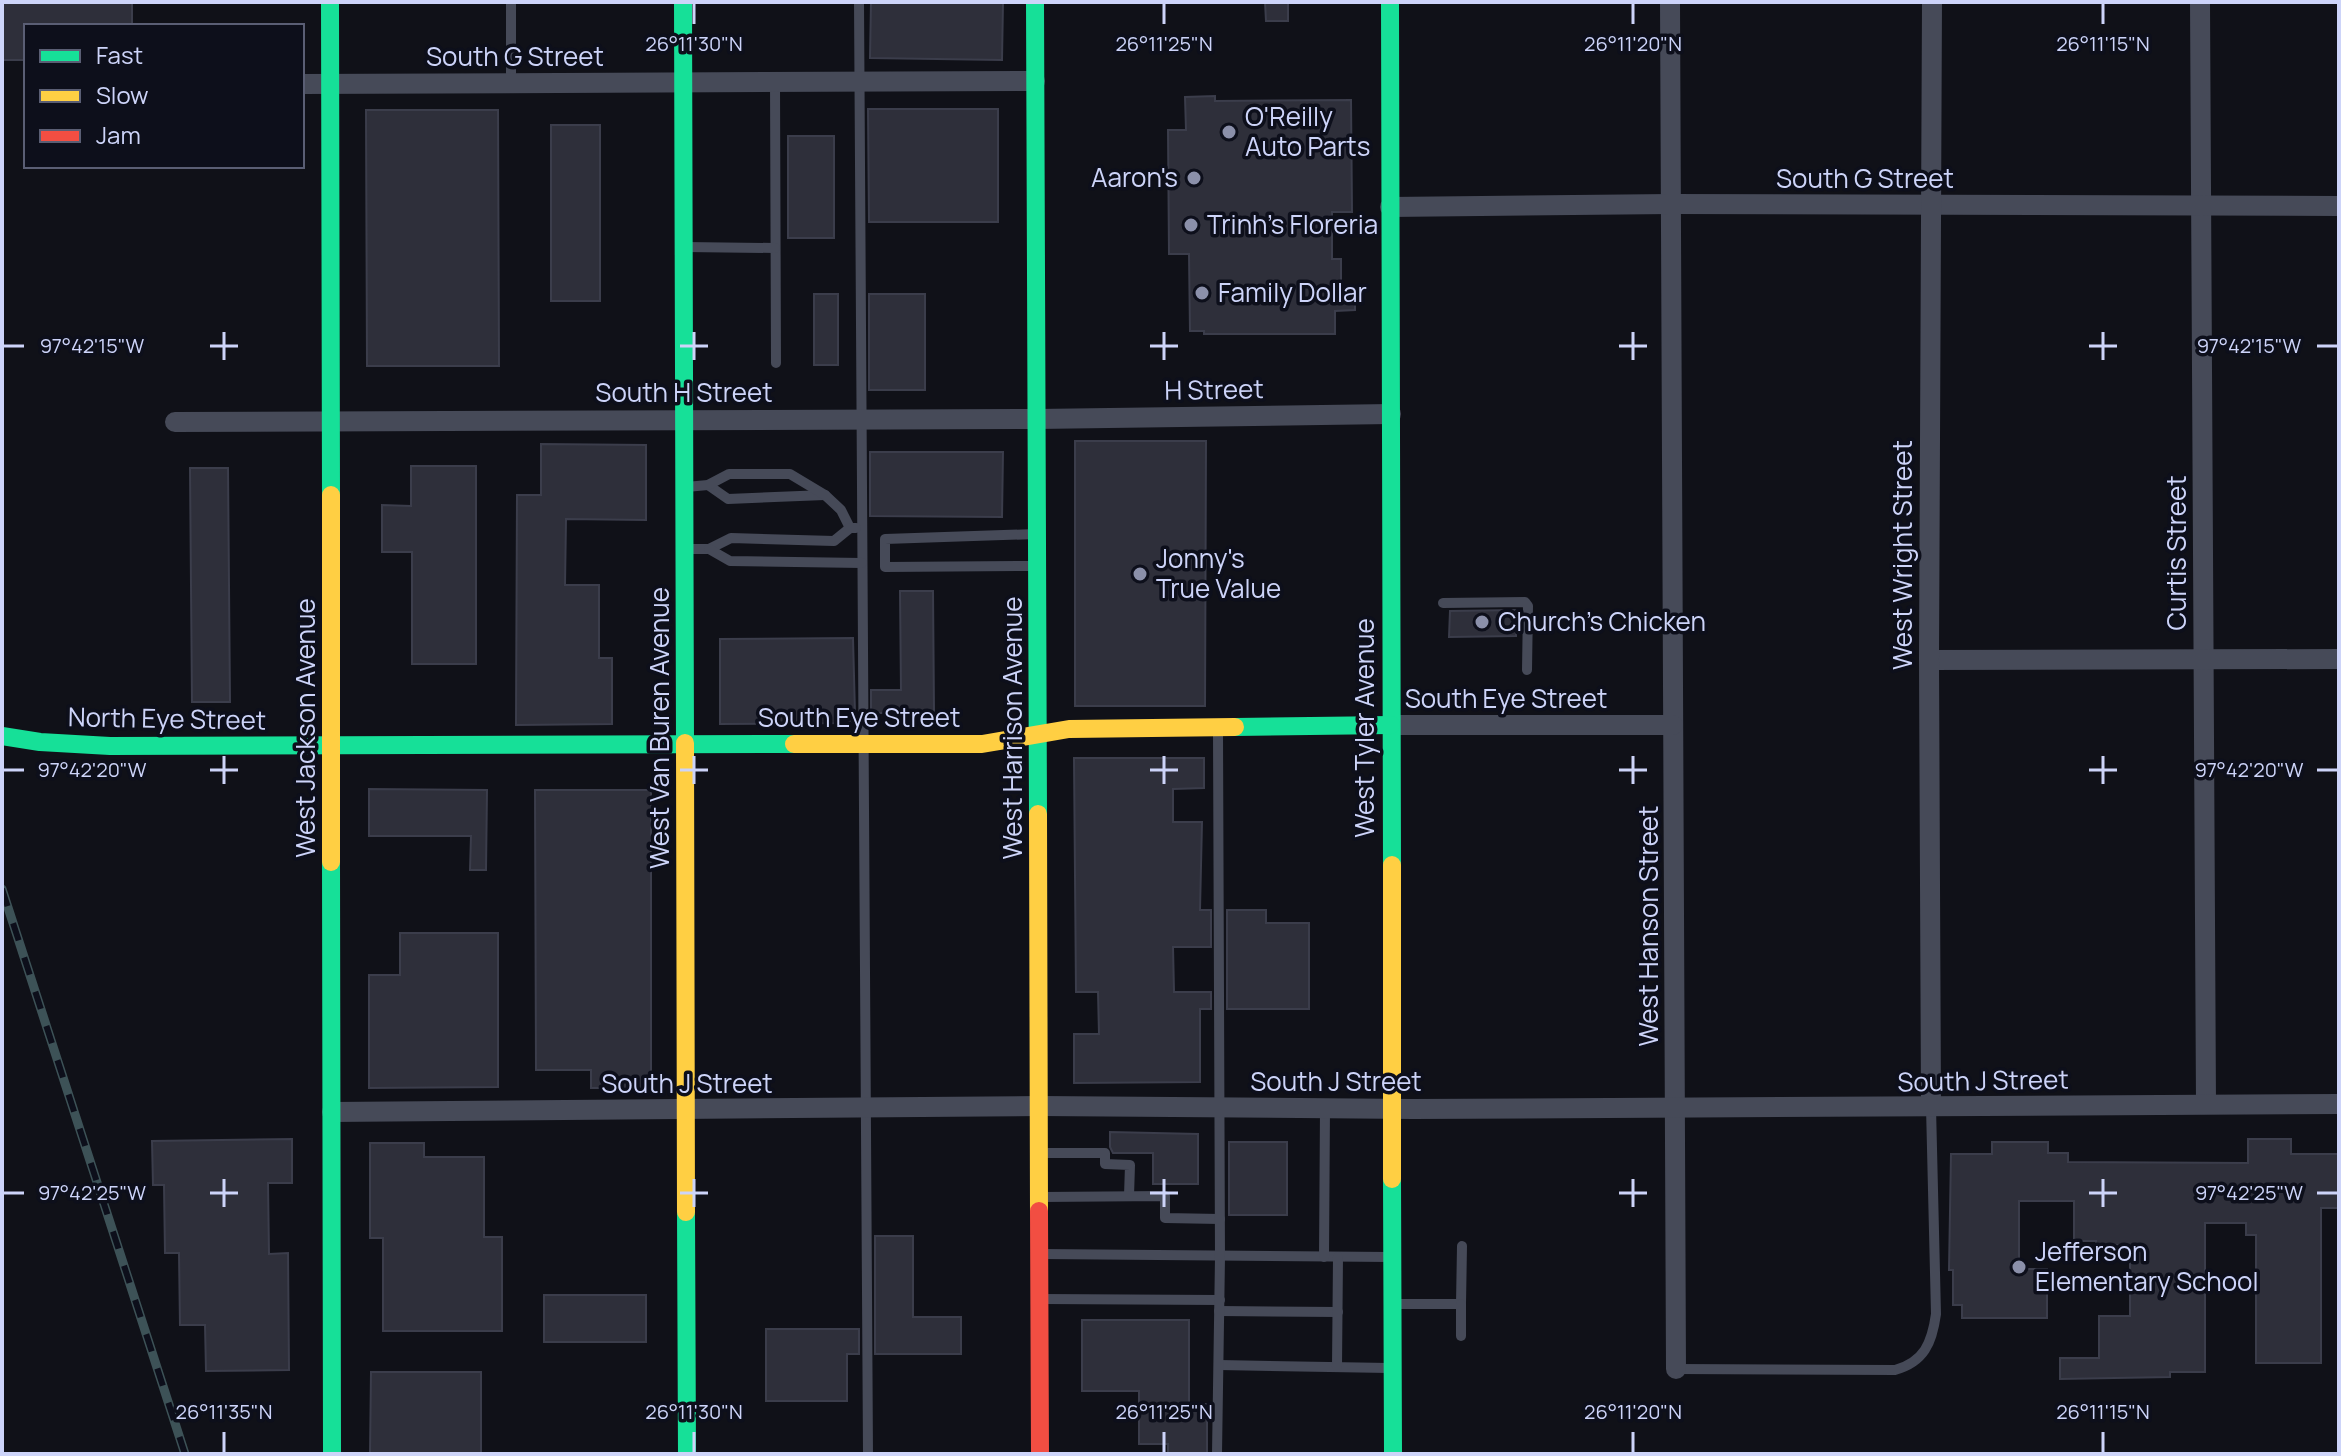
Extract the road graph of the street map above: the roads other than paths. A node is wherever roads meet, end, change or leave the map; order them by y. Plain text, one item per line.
1 (330, 2) edge
2 (511, 2) edge
3 (683, 2) edge
4 (859, 2) edge
5 (1035, 2) edge
6 (1390, 2) edge
7 (1670, 2) edge
8 (1932, 2) edge
9 (2200, 2) edge
10 (1035, 81) junction
11 (775, 82) junction
12 (859, 82) junction
13 (511, 83) junction
14 (684, 83) junction
15 (304, 84) edge
16 (330, 84) junction
17 (1671, 204) junction
18 (2203, 205) junction
19 (1929, 206) junction
20 (2339, 206) edge
21 (1390, 207) junction
22 (685, 247) junction
23 (775, 248) junction
24 (776, 363) dead end
25 (1391, 414) junction
26 (685, 419) junction
27 (861, 419) junction
28 (1037, 419) junction
29 (331, 420) junction
30 (175, 422) dead end
31 (708, 485) junction
32 (685, 487) junction
33 (825, 495) junction
34 (856, 528) junction
35 (1038, 534) junction
36 (685, 549) junction
37 (709, 549) junction
38 (885, 555) junction
39 (862, 559) junction
40 (1038, 566) junction
41 (1443, 603) dead end
42 (2339, 659) edge
43 (1929, 660) junction
44 (2203, 661) junction
45 (1527, 670) dead end
46 (1391, 725) junction
47 (1673, 725) junction
48 (1218, 727) junction
49 (2, 736) edge
50 (1039, 736) junction
51 (686, 744) junction
52 (863, 744) junction
53 (332, 747) junction
54 (2206, 1104) junction
55 (2339, 1104) edge
56 (1040, 1106) junction
57 (1219, 1107) junction
58 (1931, 1107) junction
59 (865, 1108) junction
60 (1325, 1108) junction
61 (1392, 1108) junction
62 (1676, 1108) junction
63 (686, 1110) junction
64 (332, 1112) junction
65 (1040, 1153) junction
66 (1129, 1196) junction
67 (1040, 1197) junction
68 (1220, 1219) junction
69 (1462, 1246) dead end
70 (1040, 1254) junction
71 (1393, 1256) junction
72 (1220, 1257) junction
73 (1324, 1257) junction
74 (1338, 1257) junction
75 (1040, 1299) junction
76 (1393, 1304) junction
77 (1461, 1304) junction
78 (1219, 1306) junction
79 (1338, 1312) junction
80 (1461, 1336) dead end
81 (1219, 1365) junction
82 (1337, 1367) junction
83 (1393, 1368) junction
84 (1676, 1369) joint
85 (332, 1454) edge
86 (687, 1454) edge
87 (868, 1454) edge
88 (1040, 1454) edge
89 (1217, 1454) edge
90 (1393, 1454) edge

1 - 16 street, West Jackson Avenue
2 - 13 lane
3 - 14 street, West Van Buren Avenue
4 - 12 lane
5 - 10 street, West Harrison Avenue
6 - 21 street, West Tyler Avenue
7 - 17 street, West Hanson Street
8 - 19 street, West Wright Street
9 - 18 street, Curtis Street
10 - 12 street, South G Street
10 - 28 street, West Harrison Avenue
11 - 12 street, South G Street
11 - 14 street, South G Street
11 - 23 lane
12 - 27 lane
13 - 14 street, South G Street
13 - 16 street, South G Street
14 - 22 street, West Van Buren Avenue
15 - 16 street, South G Street
16 - 29 street, West Jackson Avenue
17 - 19 street, South G Street
17 - 21 street, South G Street
17 - 47 street, West Hanson Street
18 - 19 street, South G Street
18 - 20 street, South G Street
18 - 44 street, Curtis Street
19 - 43 street, West Wright Street
21 - 25 street, West Tyler Avenue
22 - 23 lane
22 - 26 street, West Van Buren Avenue
23 - 24 lane
25 - 28 street, H Street
25 - 46 street, West Tyler Avenue
26 - 27 street, South H Street
26 - 29 street, South H Street
26 - 32 street, West Van Buren Avenue
27 - 28 street, South H Street
27 - 34 lane
28 - 35 street, West Harrison Avenue
29 - 30 street, South H Street
29 - 53 street, West Jackson Avenue
31 - 32 lane
31 - 33 lane
31 - 33 lane
32 - 36 street, West Van Buren Avenue
33 - 34 lane
34 - 37 lane
34 - 39 lane
35 - 38 lane
35 - 40 street, West Harrison Avenue
36 - 37 lane
36 - 51 street, West Van Buren Avenue
37 - 39 lane
38 - 39 lane
38 - 40 lane
39 - 52 lane
40 - 50 street, West Harrison Avenue
41 - 45 lane
42 - 44 street
43 - 44 street
43 - 58 street, West Wright Street
44 - 54 street, Curtis Street
46 - 47 street, South Eye Street
46 - 48 street, South Eye Street
46 - 61 street, West Tyler Avenue
47 - 62 street, West Hanson Street
48 - 50 street, South Eye Street
48 - 57 lane
49 - 53 street, North Eye Street
50 - 52 street, South Eye Street
50 - 56 street, West Harrison Avenue
51 - 52 street, South Eye Street
51 - 53 street, South Eye Street
51 - 63 street, West Van Buren Avenue
52 - 59 lane
53 - 64 street, West Jackson Avenue
54 - 55 street, South J Street
54 - 58 street, South J Street
56 - 57 street, South J Street
56 - 59 street, South J Street
56 - 65 street, West Harrison Avenue
57 - 60 street, South J Street
57 - 68 lane
58 - 62 street, South J Street
58 - 84 lane
59 - 63 street, South J Street
59 - 87 lane
60 - 61 street, South J Street
60 - 73 lane
61 - 62 street, South J Street
61 - 71 street, West Tyler Avenue
62 - 84 street, West Hanson Street
63 - 64 street, South J Street
63 - 86 street, West Van Buren Avenue
64 - 85 street, West Jackson Avenue
65 - 66 lane
65 - 67 street, West Harrison Avenue
66 - 67 lane
66 - 68 lane
67 - 70 street, West Harrison Avenue
68 - 72 lane
69 - 77 lane
70 - 72 lane
70 - 75 street, West Harrison Avenue
71 - 74 lane
71 - 76 street, West Tyler Avenue
72 - 73 lane
72 - 78 lane
73 - 74 lane
74 - 79 lane
75 - 78 lane
75 - 88 street, West Harrison Avenue
76 - 77 lane
76 - 83 street, West Tyler Avenue
77 - 80 lane
78 - 79 lane
78 - 81 lane
79 - 82 lane
81 - 82 lane
81 - 89 lane
82 - 83 lane
83 - 90 street, West Tyler Avenue

